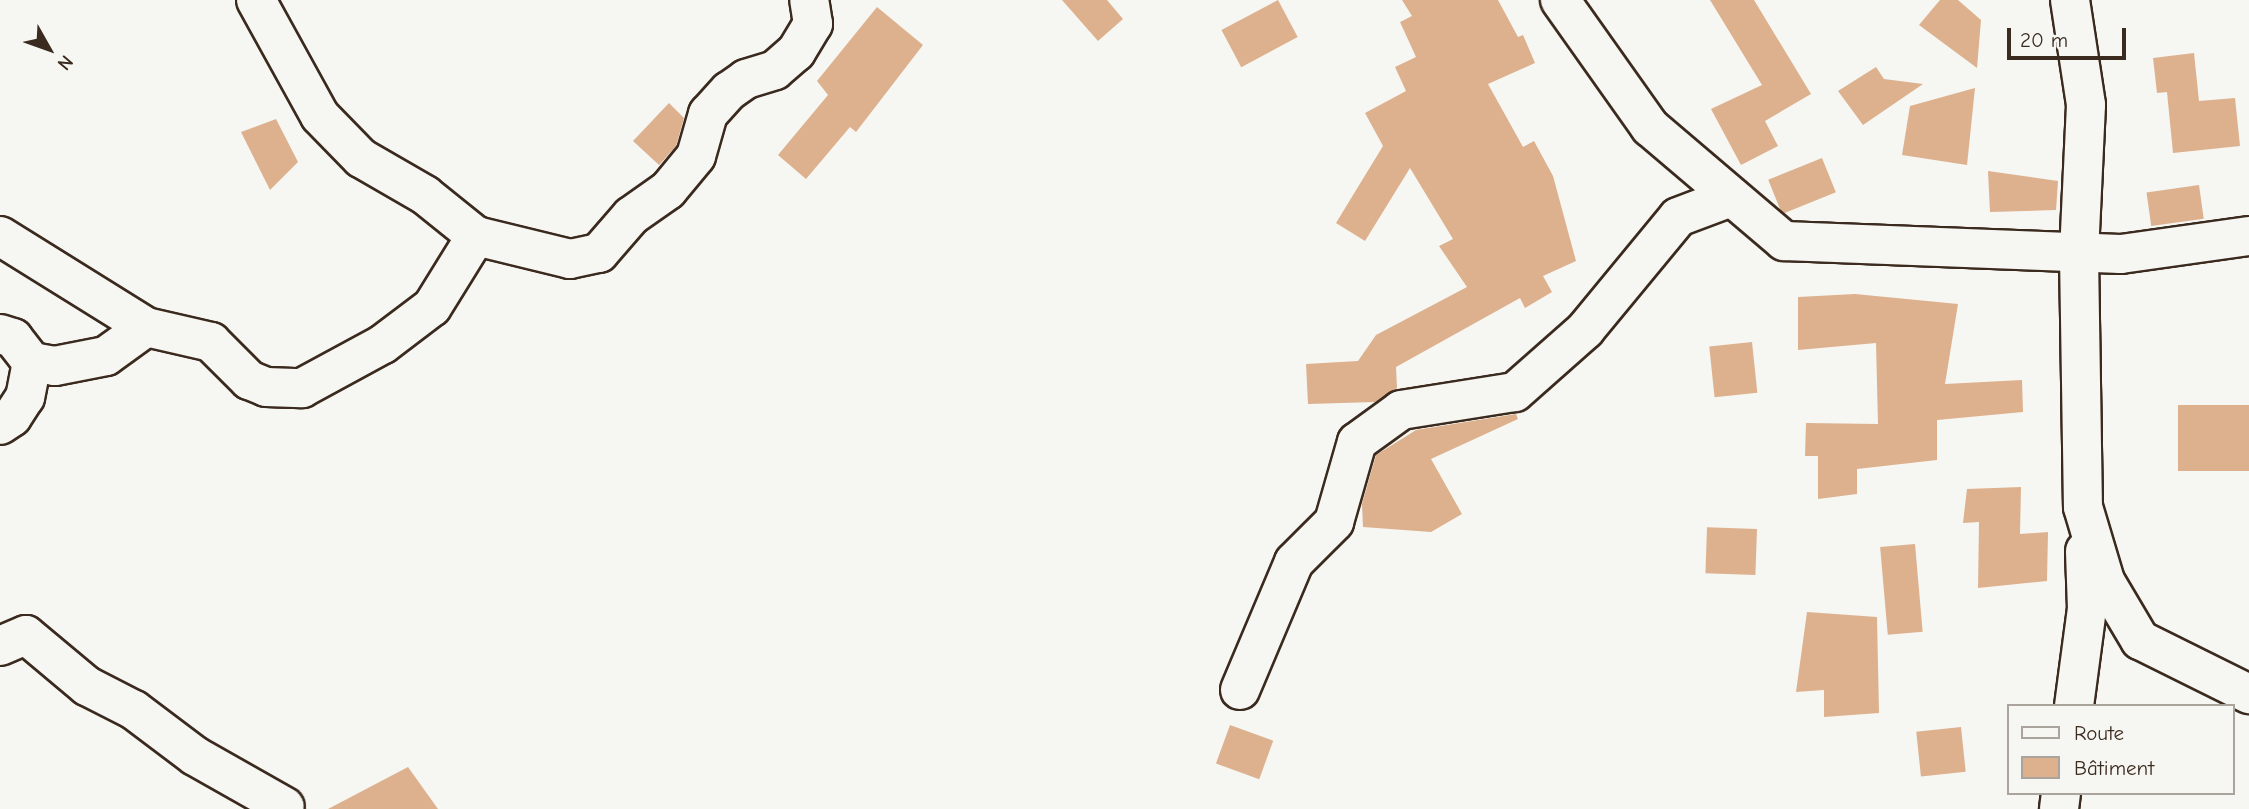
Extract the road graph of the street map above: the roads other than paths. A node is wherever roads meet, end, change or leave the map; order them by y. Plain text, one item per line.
1 (256, 0) edge
2 (809, 0) edge
3 (1560, 0) edge
4 (2070, 0) edge
5 (1731, 197) junction
6 (0, 236) edge
7 (475, 236) junction
8 (2249, 236) edge
9 (2079, 255) junction
10 (146, 327) junction
11 (0, 334) edge
12 (32, 362) junction
13 (0, 425) edge
14 (2083, 507) junction
15 (2130, 621) junction
16 (2084, 629) junction
17 (9, 633) edge
18 (1240, 690) dead end
19 (2249, 694) edge
20 (2074, 704) edge
21 (285, 807) dead end

1 - 7 street
2 - 7 street
3 - 5 street
4 - 9 street
5 - 9 street
5 - 18 street
6 - 10 street
7 - 10 street
8 - 9 street
9 - 14 street
10 - 12 street
11 - 12 street
12 - 13 street
14 - 15 street
14 - 16 street
15 - 16 street
15 - 19 street
16 - 20 street
17 - 21 street

